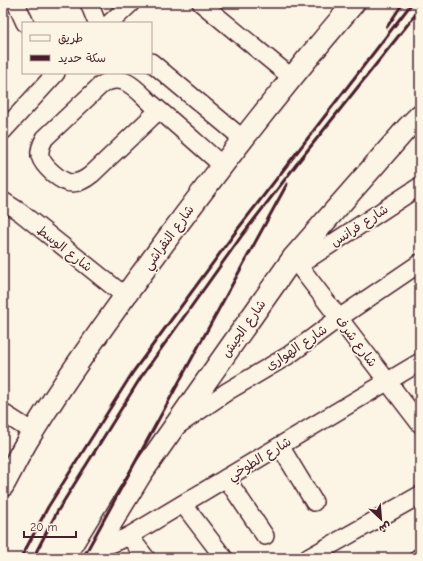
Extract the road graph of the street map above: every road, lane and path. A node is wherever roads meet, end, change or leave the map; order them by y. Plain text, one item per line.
1 (16, 3) edge
2 (89, 3) edge
3 (201, 3) edge
4 (354, 3) edge
5 (25, 22) edge
6 (97, 22) edge
7 (152, 63) edge
8 (53, 74) edge
9 (291, 78) junction
10 (159, 110) junction
11 (420, 116) edge
12 (6, 120) edge
13 (243, 139) junction
14 (222, 165) junction
15 (420, 186) edge
16 (3, 201) edge
17 (296, 261) junction
18 (420, 263) edge
19 (125, 296) junction
20 (339, 318) junction
21 (420, 362) edge
22 (387, 381) junction
23 (3, 413) edge
24 (420, 424) edge
25 (172, 430) junction
26 (33, 432) junction
27 (280, 446) junction
28 (226, 478) junction
29 (3, 486) edge
30 (420, 495) edge
31 (314, 502) dead end
32 (183, 504) junction
33 (129, 536) junction
34 (265, 536) dead end
35 (92, 553) edge
36 (146, 558) edge
37 (224, 558) edge
38 (308, 558) edge

1 - 5 street
2 - 6 street
3 - 9 street
4 - 9 main road, شارع النقراشي
7 - 13 street
8 - 12 street
9 - 13 main road, شارع النقراشي
10 - 10 street
10 - 14 street
11 - 17 main road, شارع الجيش
13 - 14 main road, شارع النقراشي
14 - 19 main road, شارع النقراشي
15 - 17 street, شارع فرانس
16 - 19 street, شارع الوسط
17 - 20 street, شارع شرف
17 - 25 main road, شارع الجيش
18 - 20 street, شارع الهوارى
19 - 26 main road, شارع النقراشي
20 - 22 street, شارع شرف
20 - 25 street, شارع الهوارى
21 - 22 street, شارع الطوخي
22 - 24 street, شارع شرف
22 - 27 street, شارع الطوخي
23 - 26 street
25 - 35 main road, شارع الجيش
26 - 29 main road, شارع النقراشي
27 - 28 street, شارع الطوخي
27 - 31 street
28 - 32 street, شارع الطوخي
28 - 34 street
30 - 38 street
32 - 33 street, شارع الطوخي
32 - 37 street
33 - 35 street, شارع الطوخي
33 - 36 street

